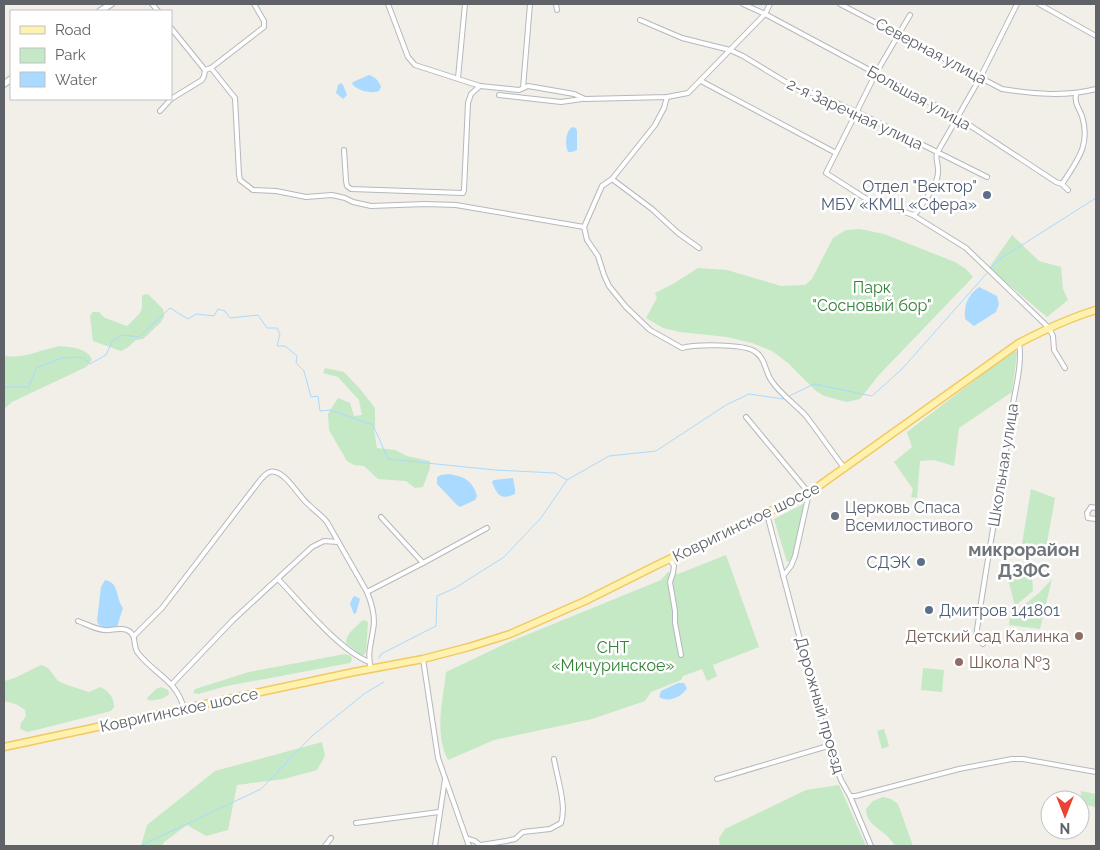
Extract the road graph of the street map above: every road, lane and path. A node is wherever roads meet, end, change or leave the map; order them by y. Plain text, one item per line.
1 (254, 4) edge
2 (388, 4) edge
3 (466, 4) edge
4 (530, 4) edge
5 (556, 4) edge
6 (743, 4) edge
7 (770, 4) edge
8 (840, 4) edge
9 (1017, 4) edge
10 (1039, 4) edge
11 (557, 10) dead end
12 (765, 14) junction
13 (910, 15) dead end
14 (640, 20) dead end
15 (172, 29) edge
16 (898, 33) junction
17 (1096, 36) edge
18 (730, 50) junction
19 (211, 68) junction
20 (205, 70) junction
21 (876, 73) junction
22 (458, 78) junction
23 (980, 78) junction
24 (702, 81) junction
25 (480, 86) junction
26 (523, 88) junction
27 (1096, 89) edge
28 (1076, 94) junction
29 (499, 95) dead end
30 (667, 97) junction
31 (172, 98) edge
32 (584, 99) junction
33 (170, 100) edge
34 (160, 111) dead end
35 (857, 112) junction
36 (957, 117) junction
37 (344, 150) dead end
38 (836, 153) junction
39 (937, 153) junction
40 (987, 177) dead end
41 (612, 178) junction
42 (1062, 184) junction
43 (1068, 190) dead end
44 (913, 215) junction
45 (584, 227) junction
46 (699, 248) dead end
47 (1096, 310) edge
48 (1049, 328) junction
49 (1019, 343) junction
50 (1065, 368) dead end
51 (746, 417) dead end
52 (845, 469) junction
53 (809, 493) junction
54 (1096, 508) edge
55 (767, 514) junction
56 (381, 517) dead end
57 (1096, 519) edge
58 (487, 528) dead end
59 (338, 542) junction
60 (670, 559) junction
61 (423, 564) junction
62 (783, 576) junction
63 (279, 580) junction
64 (367, 592) junction
65 (78, 621) dead end
66 (134, 636) junction
67 (983, 644) dead end
68 (681, 656) dead end
69 (423, 659) junction
70 (370, 665) junction
71 (172, 684) junction
72 (184, 709) junction
73 (828, 746) junction
74 (4, 747) edge
75 (554, 759) dead end
76 (1096, 772) edge
77 (445, 779) junction
78 (717, 779) dead end
79 (850, 796) junction
80 (440, 812) junction
81 (356, 823) dead end
82 (332, 838) dead end
83 (468, 839) junction
84 (325, 846) edge
85 (435, 846) edge
86 (469, 846) edge
87 (481, 846) edge
88 (871, 846) edge

1 - 19 street
2 - 22 street
3 - 22 street
4 - 26 street
5 - 11 street
6 - 12 street, Большая улица
7 - 12 street
8 - 16 street, Северная улица
9 - 23 street
10 - 17 street
12 - 18 street
12 - 21 street, Большая улица
13 - 16 street
14 - 18 street, 2-я Заречная улица
15 - 20 street
16 - 21 street
16 - 23 street, Северная улица
18 - 24 street
18 - 35 street, 2-я Заречная улица
19 - 20 street
19 - 45 street
20 - 31 street
21 - 35 street
21 - 36 street, Большая улица
22 - 25 street
23 - 28 street, Северная улица
23 - 36 street
24 - 30 street
24 - 38 street
25 - 26 street
25 - 37 street
26 - 32 street
27 - 28 street, Северная улица
28 - 42 street
29 - 32 street
30 - 32 street
30 - 41 street
33 - 34 street
35 - 38 street
35 - 39 street, 2-я Заречная улица
36 - 39 street
36 - 42 street, Большая улица
38 - 44 street
39 - 40 street, 2-я Заречная улица
39 - 44 street
41 - 45 street
41 - 46 street
42 - 43 street, Большая улица
44 - 48 street
45 - 52 street
47 - 48 main road, Ковригинское шоссе
48 - 49 main road, Ковригинское шоссе
48 - 50 street
49 - 52 main road, Ковригинское шоссе
49 - 67 street, Школьная улица
51 - 53 street
52 - 53 main road, Ковригинское шоссе
53 - 55 main road, Ковригинское шоссе
53 - 62 street
54 - 57 street
55 - 60 main road, Ковригинское шоссе
55 - 62 street, Дорожный проезд
56 - 61 street
58 - 61 street
59 - 63 street
59 - 64 street
59 - 66 street
60 - 68 street
60 - 69 main road, Ковригинское шоссе
61 - 64 street
62 - 73 street, Дорожный проезд
63 - 70 street
63 - 71 street
64 - 70 street
65 - 66 street
66 - 71 street
69 - 70 main road, Ковригинское шоссе
69 - 77 street
70 - 72 main road, Ковригинское шоссе
71 - 72 street
72 - 74 main road, Ковригинское шоссе
73 - 78 street
73 - 79 street, Дорожный проезд
75 - 87 street
76 - 79 street
77 - 80 street
77 - 83 street
79 - 88 street, Дорожный проезд
80 - 81 street
80 - 85 street
82 - 84 street
83 - 86 street
83 - 87 street

